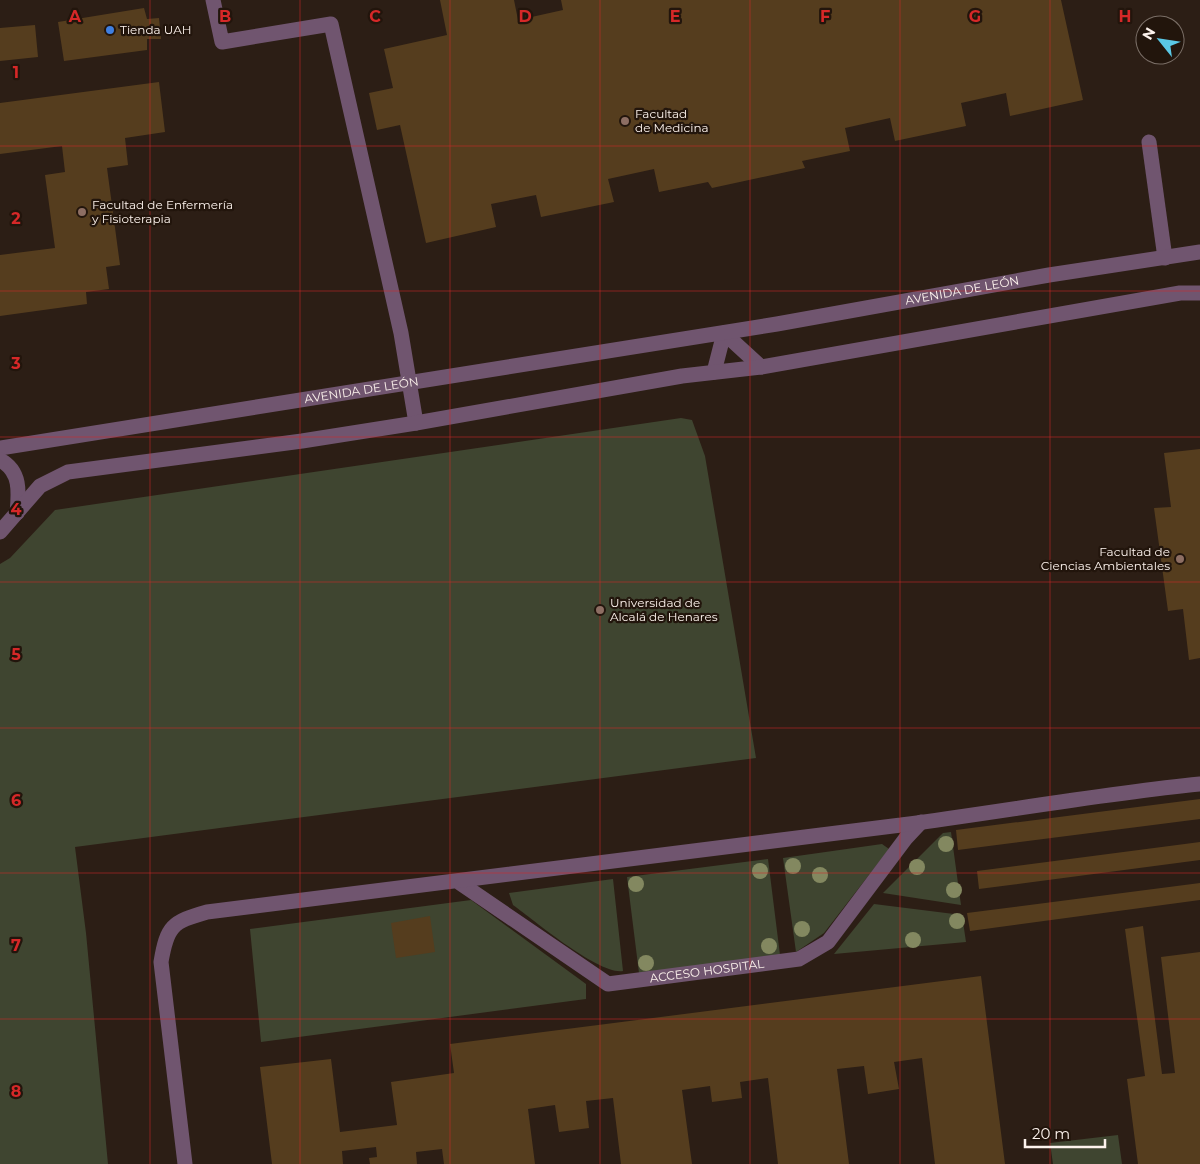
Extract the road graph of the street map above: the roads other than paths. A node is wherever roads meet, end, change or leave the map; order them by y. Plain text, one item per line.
1 (213, 0) edge
2 (1149, 142) dead end
3 (1200, 252) edge
4 (1166, 258) junction
5 (1200, 293) edge
6 (724, 333) junction
7 (761, 366) junction
8 (714, 372) junction
9 (410, 383) junction
10 (416, 423) junction
11 (0, 448) edge
12 (0, 460) edge
13 (17, 513) junction
14 (0, 532) edge
15 (1200, 784) edge
16 (921, 822) junction
17 (460, 883) junction
18 (185, 1164) edge

1 - 9 street
2 - 4 street
3 - 4 street, AVENIDA DE LEÓN
4 - 6 street, AVENIDA DE LEÓN
5 - 7 street
6 - 7 street
6 - 8 street
6 - 9 street, AVENIDA DE LEÓN
7 - 8 street
8 - 10 street
9 - 10 street
9 - 11 street, AVENIDA DE LEÓN
10 - 13 street
12 - 13 street
13 - 14 street
15 - 16 street
16 - 17 street
16 - 17 street, ACCESO HOSPITAL
17 - 18 street

